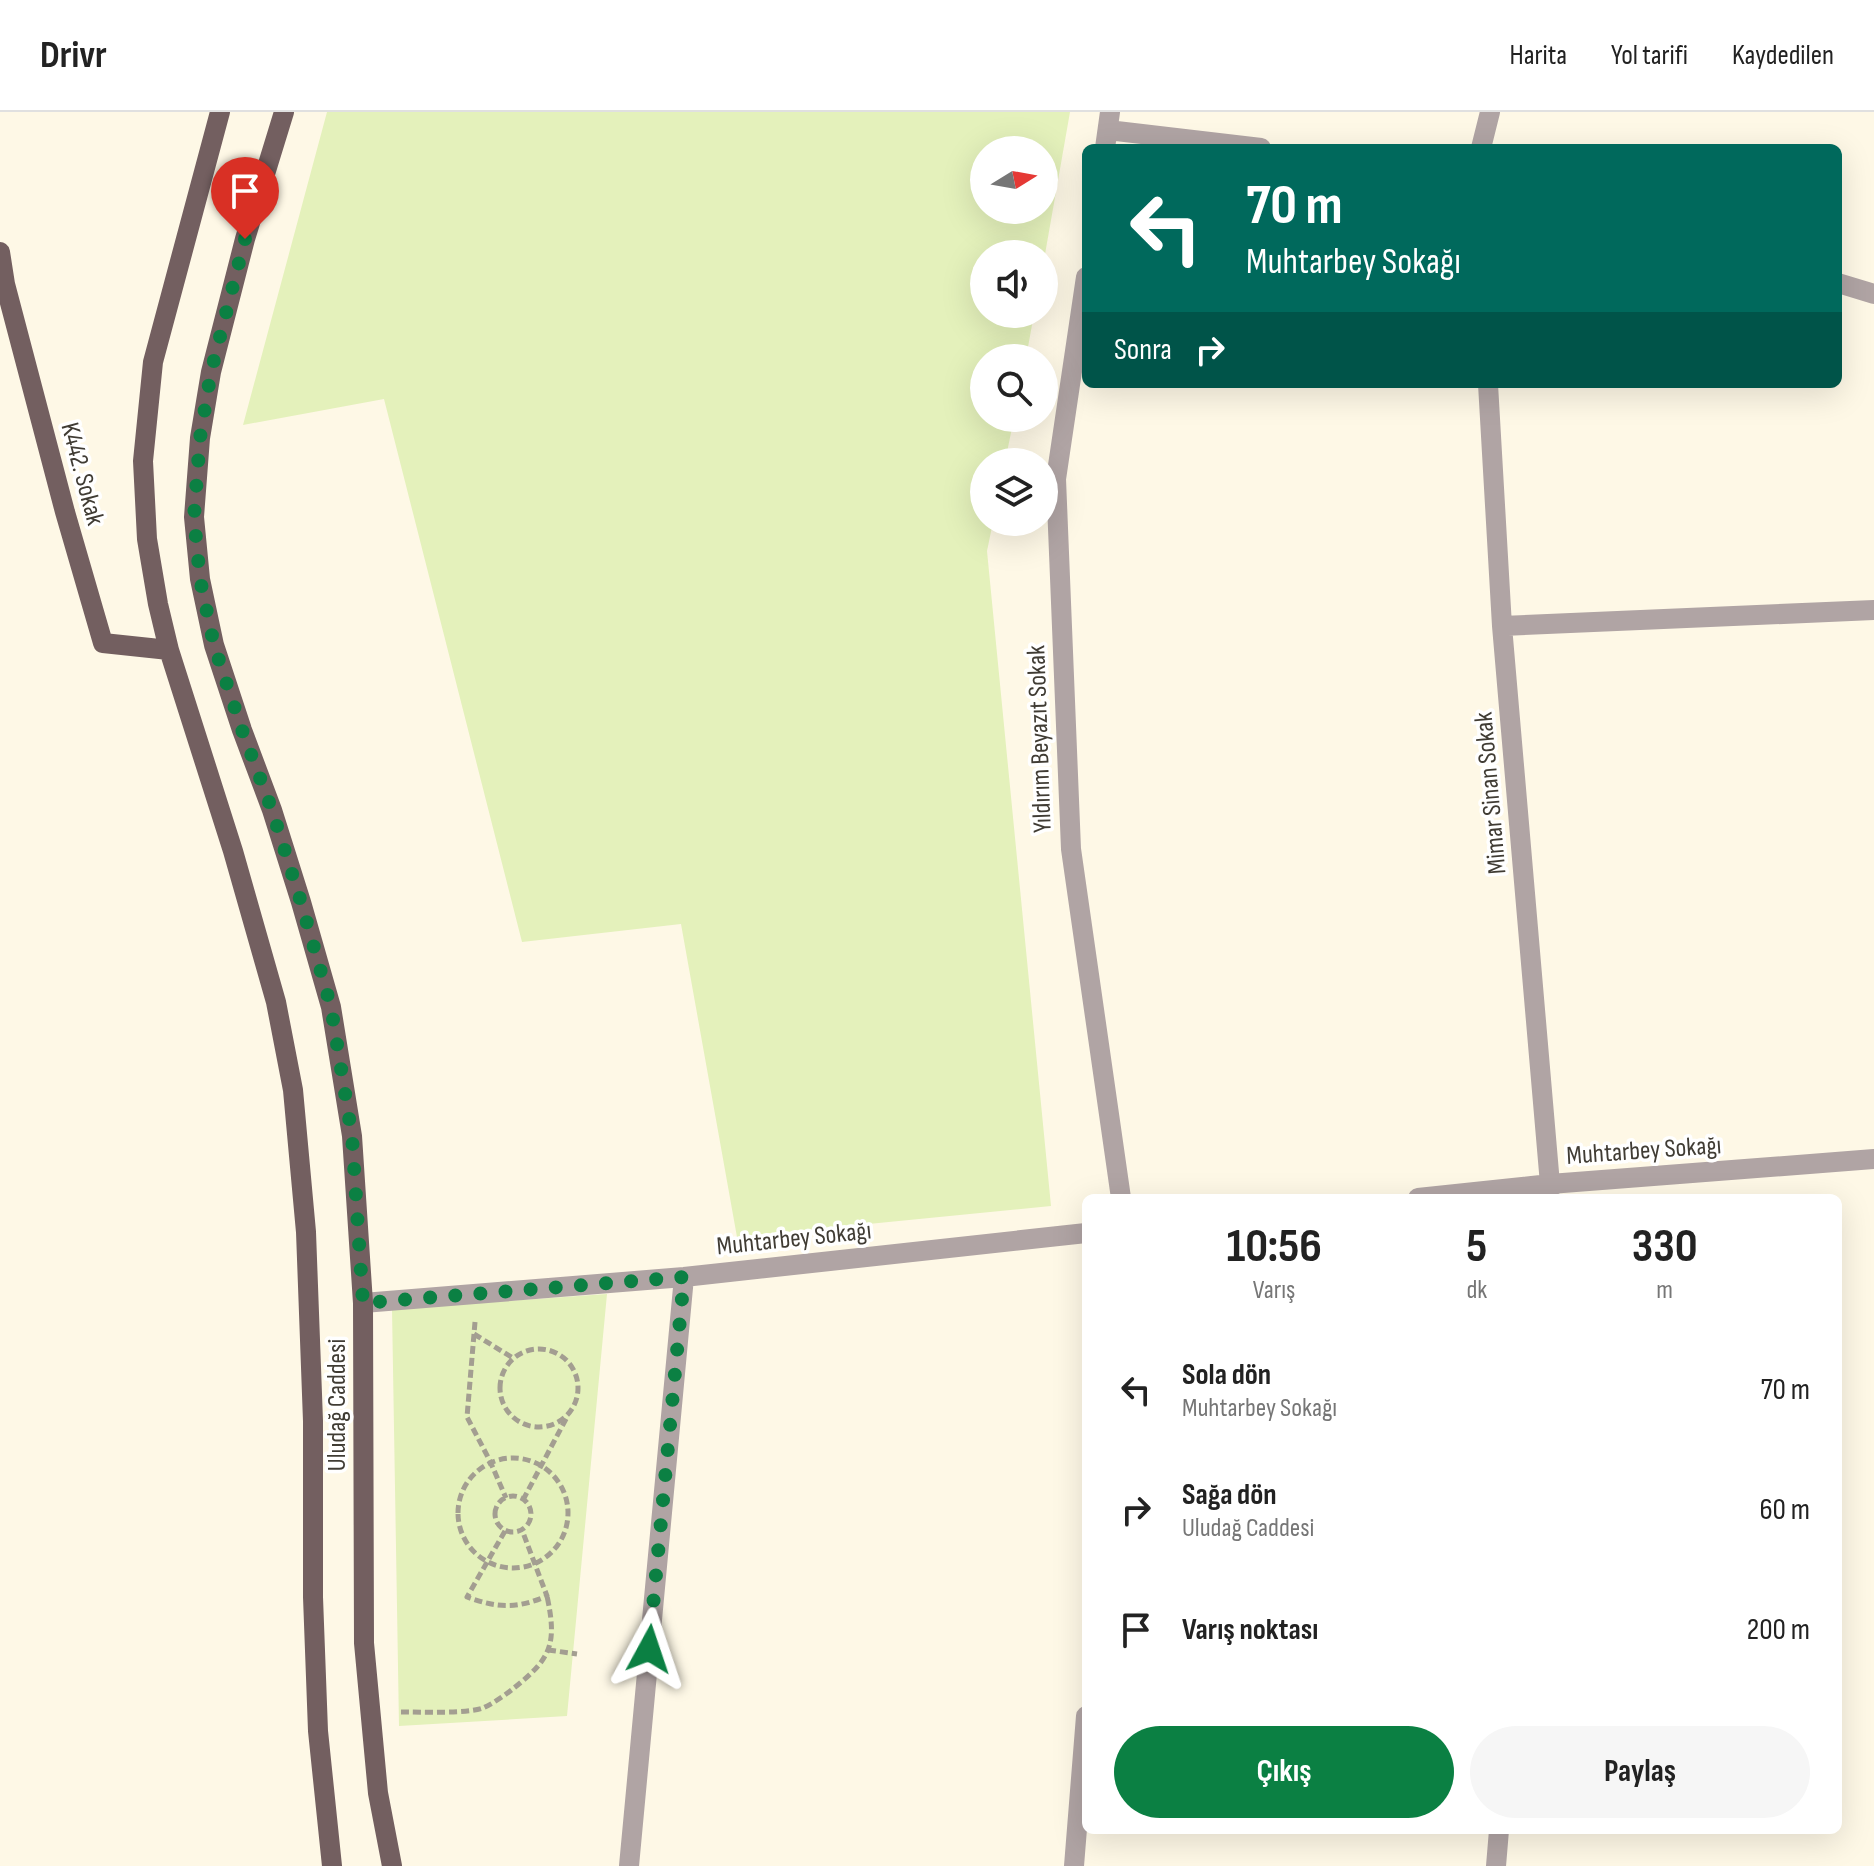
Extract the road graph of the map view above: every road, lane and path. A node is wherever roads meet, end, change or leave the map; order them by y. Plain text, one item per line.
1 (220, 112) edge
2 (284, 112) edge
3 (1490, 112) edge
4 (1108, 130) edge
5 (1227, 144) edge
6 (1482, 144) edge
7 (0, 252) edge
8 (1842, 284) edge
9 (1874, 294) edge
10 (1082, 304) edge
11 (1488, 388) edge
12 (1874, 610) edge
13 (1502, 626) junction
14 (169, 650) junction
15 (1874, 1159) edge
16 (1550, 1191) edge
17 (1120, 1194) edge
18 (1493, 1194) edge
19 (1082, 1233) edge
20 (684, 1277) junction
21 (478, 1294) junction
22 (363, 1303) junction
23 (474, 1334) junction
24 (513, 1358) junction
25 (570, 1412) junction
26 (490, 1461) junction
27 (543, 1465) junction
28 (506, 1498) junction
29 (523, 1500) junction
30 (522, 1530) junction
31 (505, 1531) junction
32 (488, 1561) junction
33 (536, 1563) junction
34 (547, 1596) junction
35 (548, 1650) junction
36 (577, 1654) dead end
37 (401, 1712) dead end
38 (1082, 1766) edge
39 (1499, 1834) edge
40 (332, 1866) edge
41 (392, 1866) edge
42 (629, 1866) edge
43 (1074, 1866) edge
44 (1496, 1866) edge

1 - 14 main road
2 - 22 main road, Uludağ Caddesi
3 - 6 street
4 - 5 street
7 - 14 main road, K442. Sokak
8 - 9 street
10 - 17 street, Yıldırım Beyazıt Sokak
11 - 13 street, Mimar Sinan Sokak
12 - 13 street
13 - 16 street, Mimar Sinan Sokak
14 - 40 main road
15 - 16 street, Muhtarbey Sokağı
16 - 18 street, Muhtarbey Sokağı
19 - 20 street, Muhtarbey Sokağı
20 - 21 street, Muhtarbey Sokağı
20 - 42 street
21 - 22 street, Muhtarbey Sokağı
21 - 23 path
22 - 41 main road, Uludağ Caddesi
23 - 24 path
23 - 26 path
24 - 25 path
24 - 25 path
25 - 27 path
26 - 27 path
26 - 28 path
26 - 32 path
27 - 29 path
27 - 33 path
28 - 29 path
28 - 31 path
29 - 30 path
30 - 31 path
30 - 33 path
31 - 32 path
32 - 33 path
32 - 34 path
33 - 34 path
34 - 35 path
35 - 36 path
35 - 37 path
38 - 43 street
39 - 44 street

